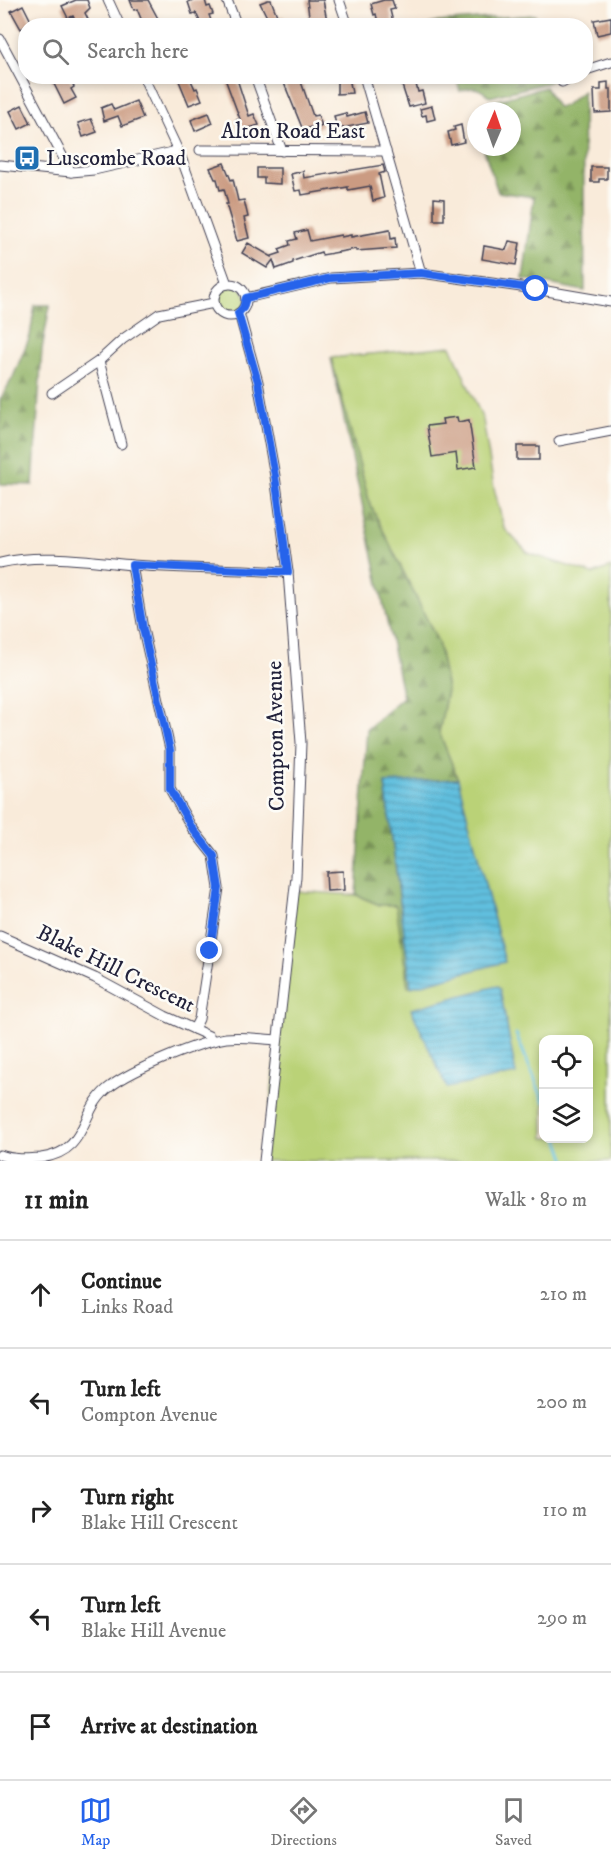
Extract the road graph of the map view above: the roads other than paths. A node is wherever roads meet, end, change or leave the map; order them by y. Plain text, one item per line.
1 (108, 0) edge
2 (227, 0) edge
3 (339, 0) edge
4 (116, 18) edge
5 (234, 18) edge
6 (345, 18) edge
7 (0, 39) edge
8 (611, 62) edge
9 (593, 68) edge
10 (18, 73) edge
11 (24, 84) edge
12 (147, 84) edge
13 (258, 84) edge
14 (366, 84) edge
15 (200, 150) dead end
16 (386, 150) junction
17 (177, 151) junction
18 (282, 152) junction
19 (0, 165) edge
20 (71, 172) junction
21 (421, 273) junction
22 (227, 284) junction
23 (246, 298) junction
24 (611, 302) edge
25 (214, 303) junction
26 (238, 313) junction
27 (99, 361) junction
28 (52, 393) dead end
29 (611, 432) edge
30 (559, 441) dead end
31 (121, 444) dead end
32 (0, 563) edge
33 (132, 565) junction
34 (288, 572) junction
35 (0, 936) edge
36 (194, 1029) junction
37 (277, 1040) junction
38 (213, 1041) junction
39 (0, 1155) edge
40 (264, 1161) edge

1 - 4 street
2 - 5 street
3 - 6 street
7 - 10 street
8 - 9 street
11 - 20 street
12 - 17 street
13 - 18 street
14 - 16 street
15 - 18 street, Alton Road East
16 - 18 street, Alton Road East
16 - 21 street
17 - 20 street
17 - 22 street
19 - 20 street
21 - 23 street
21 - 24 street
22 - 23 street
22 - 25 street
23 - 26 street
25 - 26 street
25 - 27 street
26 - 34 street, Compton Avenue
27 - 28 street
27 - 31 street
29 - 30 street
32 - 33 street
33 - 34 street
33 - 36 street
34 - 37 street, Compton Avenue
35 - 36 street, Blake Hill Crescent
36 - 38 street, Blake Hill Crescent
37 - 38 street
37 - 40 street, Compton Avenue
38 - 39 street

